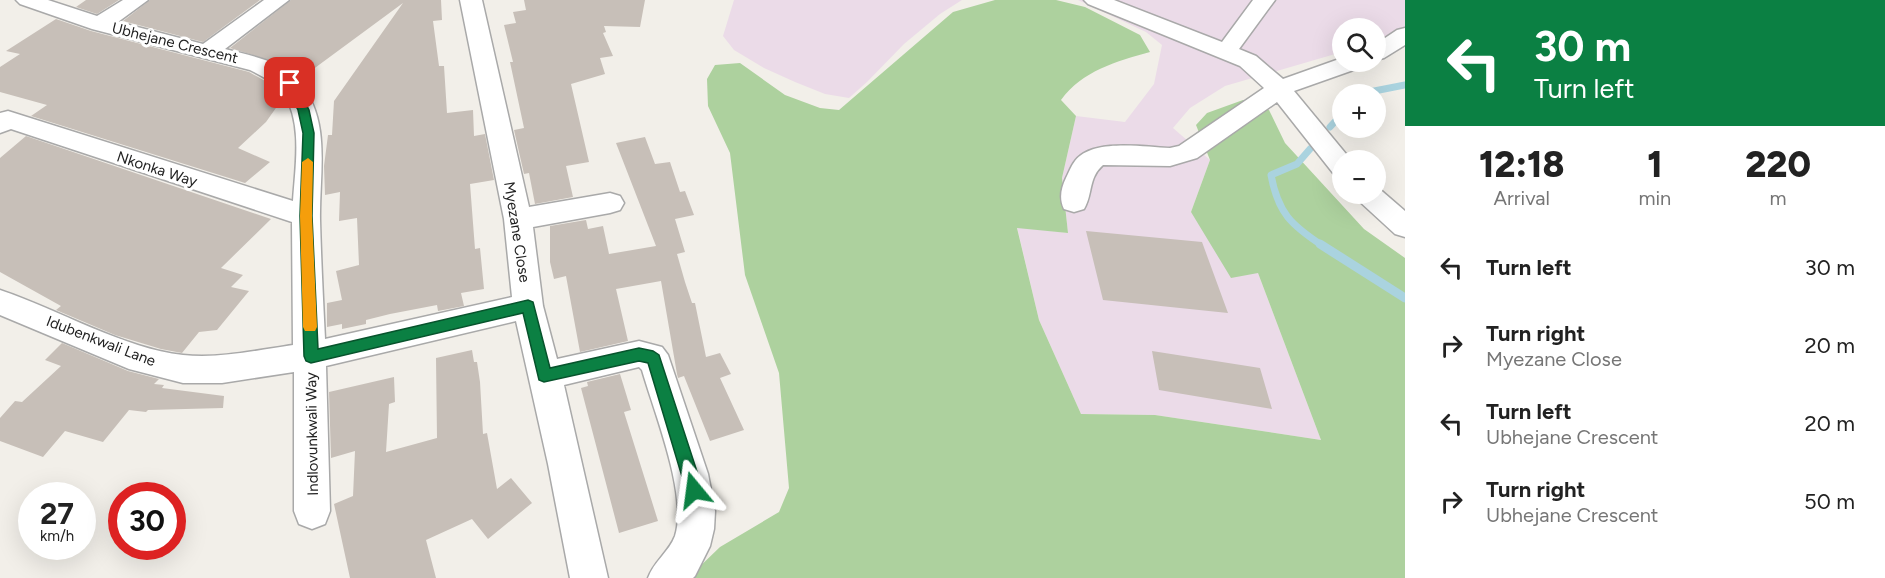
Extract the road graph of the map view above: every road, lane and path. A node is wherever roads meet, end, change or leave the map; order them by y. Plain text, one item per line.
1 (27, 0) edge
2 (137, 0) edge
3 (278, 0) edge
4 (471, 0) edge
5 (1095, 0) edge
6 (1264, 0) edge
7 (99, 24) junction
8 (1405, 35) edge
9 (1386, 47) edge
10 (208, 51) junction
11 (1226, 52) junction
12 (1332, 70) edge
13 (1280, 88) junction
14 (4, 122) edge
15 (1332, 154) edge
16 (610, 202) dead end
17 (1074, 202) dead end
18 (1380, 204) edge
19 (306, 216) junction
20 (518, 219) junction
21 (1405, 227) edge
22 (0, 302) edge
23 (528, 306) junction
24 (311, 356) junction
25 (544, 376) junction
26 (312, 511) dead end
27 (589, 578) edge
28 (667, 578) edge

1 - 7 street, Ubhejane Crescent
2 - 7 street
3 - 10 street
4 - 20 street, Myezane Close
5 - 11 street
6 - 11 street
7 - 10 street, Ubhejane Crescent
8 - 9 street
10 - 19 street, Ubhejane Crescent
11 - 13 street
12 - 13 street
13 - 15 street
13 - 17 street
14 - 19 street, Nkonka Way
16 - 20 street
18 - 21 street
19 - 24 street, Ubhejane Crescent
20 - 23 street, Myezane Close
22 - 24 street, Idubenkwali Lane
23 - 24 street
23 - 25 street, Myezane Close
24 - 26 street, Indlovunkwali Way
25 - 27 street, Myezane Close
25 - 28 street

